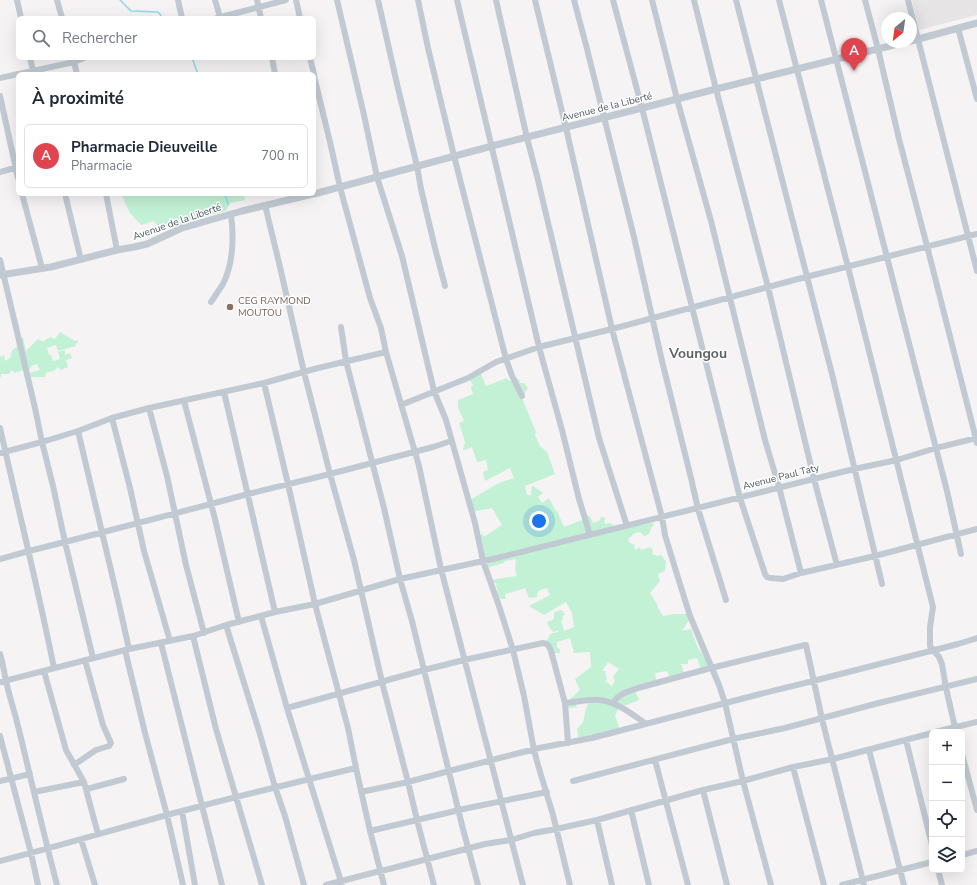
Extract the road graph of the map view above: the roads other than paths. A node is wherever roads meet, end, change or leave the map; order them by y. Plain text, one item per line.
1 (17, 0) edge
2 (57, 0) edge
3 (178, 0) edge
4 (215, 0) edge
5 (257, 0) edge
6 (286, 0) edge
7 (296, 0) edge
8 (337, 0) edge
9 (378, 0) edge
10 (418, 0) edge
11 (456, 0) edge
12 (496, 0) edge
13 (535, 0) edge
14 (574, 0) edge
15 (613, 0) edge
16 (652, 0) edge
17 (694, 0) edge
18 (736, 0) edge
19 (779, 0) edge
20 (821, 0) edge
21 (865, 0) edge
22 (908, 0) edge
23 (258, 7) junction
24 (910, 12) edge
25 (21, 16) edge
26 (61, 16) edge
27 (182, 16) edge
28 (218, 16) edge
29 (225, 16) edge
30 (260, 16) edge
31 (300, 16) edge
32 (977, 23) edge
33 (958, 28) junction
34 (917, 39) edge
35 (882, 48) edge
36 (916, 48) edge
37 (878, 49) junction
38 (836, 59) junction
39 (30, 60) edge
40 (73, 60) edge
41 (272, 60) edge
42 (310, 60) edge
43 (797, 69) junction
44 (33, 72) edge
45 (76, 72) edge
46 (275, 72) edge
47 (313, 72) edge
48 (16, 74) edge
49 (0, 78) edge
50 (756, 80) junction
51 (316, 83) edge
52 (716, 89) junction
53 (0, 96) edge
54 (677, 99) junction
55 (977, 99) edge
56 (642, 108) junction
57 (604, 118) junction
58 (566, 128) junction
59 (527, 138) junction
60 (492, 146) junction
61 (454, 156) junction
62 (16, 164) edge
63 (417, 166) junction
64 (16, 168) edge
65 (0, 172) edge
66 (377, 177) junction
67 (340, 187) junction
68 (316, 193) edge
69 (23, 196) edge
70 (65, 196) edge
71 (106, 196) edge
72 (299, 196) edge
73 (265, 205) junction
74 (231, 214) junction
75 (977, 234) edge
76 (968, 236) junction
77 (928, 246) junction
78 (117, 250) junction
79 (888, 257) junction
80 (0, 260) edge
81 (80, 260) junction
82 (848, 267) junction
83 (42, 268) junction
84 (977, 271) edge
85 (2, 274) edge
86 (807, 277) junction
87 (445, 286) dead end
88 (768, 287) junction
89 (729, 298) junction
90 (211, 302) dead end
91 (692, 307) junction
92 (653, 319) junction
93 (341, 327) dead end
94 (612, 330) junction
95 (576, 338) junction
96 (539, 347) junction
97 (386, 352) junction
98 (506, 358) junction
99 (346, 361) junction
100 (304, 372) junction
101 (264, 383) junction
102 (434, 391) junction
103 (224, 392) junction
104 (522, 396) dead end
105 (184, 401) junction
106 (402, 405) junction
107 (149, 408) junction
108 (112, 418) junction
109 (0, 428) edge
110 (78, 431) junction
111 (977, 440) edge
112 (451, 441) junction
113 (42, 442) junction
114 (936, 448) junction
115 (3, 452) edge
116 (414, 452) junction
117 (897, 460) junction
118 (373, 462) junction
119 (854, 469) junction
120 (330, 474) junction
121 (814, 479) junction
122 (288, 484) junction
123 (778, 487) junction
124 (248, 494) junction
125 (740, 498) junction
126 (211, 504) junction
127 (698, 509) junction
128 (174, 514) junction
129 (662, 517) junction
130 (138, 523) junction
131 (627, 526) junction
132 (977, 529) edge
133 (102, 532) junction
134 (590, 535) junction
135 (957, 535) junction
136 (65, 542) junction
137 (916, 544) junction
138 (29, 550) junction
139 (962, 554) dead end
140 (875, 556) junction
141 (0, 559) edge
142 (483, 561) junction
143 (837, 565) junction
144 (442, 569) junction
145 (801, 573) junction
146 (400, 579) junction
147 (882, 584) dead end
148 (360, 590) junction
149 (726, 600) dead end
150 (315, 604) junction
151 (275, 612) junction
152 (261, 616) junction
153 (239, 622) junction
154 (226, 625) junction
155 (204, 632) junction
156 (192, 636) junction
157 (977, 638) edge
158 (170, 641) junction
159 (161, 643) junction
160 (127, 650) junction
161 (513, 650) junction
162 (933, 650) junction
163 (0, 654) edge
164 (93, 658) junction
165 (85, 660) junction
166 (464, 660) junction
167 (54, 668) junction
168 (712, 668) junction
169 (424, 670) junction
170 (44, 671) junction
171 (977, 679) edge
172 (813, 681) junction
173 (3, 682) edge
174 (382, 682) junction
175 (946, 688) junction
176 (339, 693) junction
177 (565, 703) junction
178 (613, 703) junction
179 (725, 703) junction
180 (287, 708) junction
181 (822, 719) junction
182 (977, 722) edge
183 (645, 723) junction
184 (955, 729) edge
185 (929, 733) edge
186 (0, 736) edge
187 (734, 739) junction
188 (906, 740) junction
189 (568, 743) junction
190 (534, 750) junction
191 (869, 750) junction
192 (833, 759) junction
193 (655, 760) junction
194 (491, 761) junction
195 (74, 765) junction
196 (965, 765) edge
197 (356, 768) junction
198 (793, 768) junction
199 (449, 771) junction
200 (30, 774) junction
201 (11, 778) junction
202 (124, 779) dead end
203 (309, 779) junction
204 (0, 781) edge
205 (573, 781) dead end
206 (743, 781) junction
207 (84, 782) junction
208 (408, 782) junction
209 (275, 788) junction
210 (87, 789) junction
211 (703, 790) junction
212 (34, 792) junction
213 (361, 792) junction
214 (547, 792) junction
215 (236, 797) junction
216 (666, 800) junction
217 (501, 801) junction
218 (202, 806) junction
219 (458, 810) junction
220 (631, 810) junction
221 (977, 810) edge
222 (182, 811) junction
223 (167, 815) junction
224 (416, 820) junction
225 (596, 820) junction
226 (556, 829) junction
227 (370, 831) junction
228 (98, 834) junction
229 (930, 837) edge
230 (81, 839) junction
231 (511, 840) junction
232 (47, 848) junction
233 (468, 848) junction
234 (977, 851) edge
235 (31, 853) junction
236 (965, 854) edge
237 (427, 859) junction
238 (0, 861) edge
239 (929, 863) edge
240 (900, 870) junction
241 (380, 871) junction
242 (939, 873) edge
243 (864, 882) edge
244 (342, 883) edge
245 (38, 885) edge
246 (57, 885) edge
247 (95, 885) edge
248 (183, 885) edge
249 (195, 885) edge
250 (222, 885) edge
251 (262, 885) edge
252 (304, 885) edge
253 (326, 885) edge
254 (384, 885) edge
255 (434, 885) edge
256 (478, 885) edge
257 (523, 885) edge
258 (570, 885) edge
259 (612, 885) edge
260 (649, 885) edge
261 (688, 885) edge
262 (727, 885) edge
263 (771, 885) edge
264 (824, 885) edge
265 (842, 885) edge
266 (904, 885) edge
267 (942, 885) edge

1 - 25 street
2 - 26 street
3 - 27 street
4 - 28 street
5 - 23 street
6 - 23 street
7 - 31 street
8 - 66 street
9 - 63 street
10 - 61 street
11 - 60 street
12 - 59 street
13 - 58 street
14 - 57 street
15 - 56 street
16 - 54 street
17 - 52 street
18 - 50 street
19 - 43 street
20 - 38 street
21 - 37 street
22 - 24 street
23 - 29 street
23 - 30 street
32 - 33 street
33 - 34 street
33 - 55 street
35 - 37 street, Avenue de la Liberté
36 - 76 street
37 - 38 street, Avenue de la Liberté
37 - 77 street
38 - 43 street, Avenue de la Liberté
38 - 79 street
39 - 44 street
40 - 44 street
40 - 45 street
41 - 46 street
42 - 47 street
43 - 50 street, Avenue de la Liberté
43 - 82 street
48 - 49 street
50 - 52 street, Avenue de la Liberté
50 - 86 street
51 - 67 street
52 - 54 street, Avenue de la Liberté
52 - 88 street
53 - 62 street
54 - 56 street, Avenue de la Liberté
54 - 89 street
56 - 57 street, Avenue de la Liberté
56 - 91 street
57 - 58 street, Avenue de la Liberté
57 - 92 street
58 - 59 street, Avenue de la Liberté
58 - 94 street
59 - 60 street, Avenue de la Liberté
59 - 95 street
60 - 61 street, Avenue de la Liberté
60 - 96 street
61 - 63 street, Avenue de la Liberté
61 - 98 street
63 - 66 street, Avenue de la Liberté
63 - 87 street
64 - 65 street
66 - 67 street, Avenue de la Liberté
66 - 102 street
67 - 68 street, Avenue de la Liberté
67 - 97 street
69 - 83 street
70 - 81 street
71 - 78 street
72 - 73 street, Avenue de la Liberté
73 - 74 street, Avenue de la Liberté
73 - 100 street
74 - 78 street, Avenue de la Liberté
74 - 90 street
75 - 76 street
76 - 77 street
76 - 84 street
77 - 79 street
77 - 111 street
78 - 81 street, Avenue de la Liberté
79 - 82 street
79 - 114 street
80 - 85 street
81 - 83 street, Avenue de la Liberté
82 - 86 street
82 - 117 street
83 - 85 street, Avenue de la Liberté
85 - 113 street
86 - 88 street
86 - 119 street
88 - 89 street
88 - 121 street
89 - 91 street
89 - 123 street
91 - 92 street
91 - 125 street
92 - 94 street
92 - 127 street
93 - 99 street
94 - 95 street
94 - 129 street
95 - 96 street
95 - 131 street
96 - 98 street
96 - 134 street
97 - 99 street
97 - 106 street
98 - 102 street
98 - 104 street
99 - 100 street
99 - 118 street
100 - 101 street
100 - 120 street
101 - 103 street
101 - 122 street
102 - 106 street
102 - 112 street
103 - 105 street
103 - 124 street
105 - 107 street
105 - 126 street
106 - 116 street
107 - 108 street
107 - 128 street
108 - 110 street
108 - 130 street
109 - 115 street
110 - 113 street
110 - 133 street
111 - 114 street, Avenue Paul Taty
112 - 116 street
112 - 142 street
113 - 115 street
113 - 136 street
114 - 117 street, Avenue Paul Taty
114 - 135 street
115 - 138 street
116 - 118 street
116 - 144 street
117 - 119 street, Avenue Paul Taty
117 - 137 street
118 - 120 street
118 - 146 street
119 - 121 street, Avenue Paul Taty
119 - 140 street
120 - 122 street
120 - 148 street
121 - 123 street, Avenue Paul Taty
121 - 143 street
122 - 124 street
122 - 150 street
123 - 125 street, Avenue Paul Taty
123 - 145 street
124 - 126 street
124 - 151 street
125 - 127 street, Avenue Paul Taty
125 - 145 street
126 - 128 street
126 - 153 street
127 - 129 street, Avenue Paul Taty
127 - 149 street
128 - 130 street
128 - 155 street
129 - 131 street, Avenue Paul Taty
129 - 168 street
130 - 133 street
130 - 158 street
131 - 134 street, Avenue Paul Taty
132 - 135 street
133 - 136 street
133 - 160 street
134 - 142 street, Avenue Paul Taty
135 - 137 street
135 - 139 street
136 - 138 street
136 - 164 street
137 - 140 street
137 - 162 street
138 - 141 street
138 - 167 street
140 - 143 street
140 - 147 street
142 - 144 street, Avenue Paul Taty
142 - 161 street
143 - 145 street
144 - 146 street, Avenue Paul Taty
144 - 166 street
146 - 148 street, Avenue Paul Taty
146 - 169 street
148 - 150 street, Avenue Paul Taty
148 - 174 street
150 - 151 street, Avenue Paul Taty
150 - 176 street
151 - 152 street, Avenue Paul Taty
152 - 153 street, Avenue Paul Taty
152 - 180 street
153 - 154 street, Avenue Paul Taty
154 - 155 street, Avenue Paul Taty
154 - 209 street
155 - 156 street, Avenue Paul Taty
156 - 158 street, Avenue Paul Taty
156 - 215 street
157 - 162 street
158 - 159 street, Avenue Paul Taty
159 - 160 street, Avenue Paul Taty
159 - 218 street
160 - 164 street, Avenue Paul Taty
160 - 223 street
161 - 166 street
161 - 177 street
161 - 190 street
162 - 172 street
162 - 175 street
163 - 173 street
164 - 165 street, Avenue Paul Taty
165 - 167 street, Avenue Paul Taty
165 - 195 street
166 - 169 street
166 - 194 street
167 - 170 street, Avenue Paul Taty
168 - 172 street
168 - 178 street
168 - 179 street
169 - 174 street
169 - 199 street
170 - 173 street, Avenue Paul Taty
170 - 195 street
171 - 175 street
172 - 179 street
172 - 181 street
173 - 200 street
174 - 176 street
174 - 208 street
175 - 181 street
175 - 184 street
176 - 180 street
176 - 197 street
177 - 178 street
177 - 189 street
178 - 183 street
179 - 183 street
179 - 187 street
180 - 203 street
181 - 187 street
181 - 192 street
182 - 184 street
183 - 189 street
185 - 188 street
186 - 201 street
187 - 193 street
187 - 206 street
188 - 191 street
188 - 229 street
189 - 190 street
190 - 194 street
190 - 214 street
191 - 192 street
191 - 240 street
192 - 198 street
192 - 243 street
193 - 205 street
193 - 216 street
194 - 199 street
194 - 217 street
195 - 207 street
196 - 221 street
197 - 203 street
197 - 213 street
198 - 206 street
198 - 264 street
199 - 208 street
199 - 219 street
200 - 201 street
200 - 212 street
201 - 204 street
201 - 235 street
202 - 210 street
203 - 209 street
203 - 244 street
206 - 211 street
206 - 263 street
207 - 210 street
207 - 212 street
208 - 213 street
208 - 224 street
209 - 215 street
209 - 252 street
210 - 228 street
211 - 216 street
211 - 262 street
212 - 232 street
213 - 227 street
214 - 217 street
214 - 226 street
215 - 218 street
215 - 251 street
216 - 220 street
216 - 261 street
217 - 219 street
217 - 231 street
218 - 222 street
218 - 250 street
219 - 224 street
219 - 233 street
220 - 225 street
220 - 260 street
222 - 223 street
222 - 249 street
223 - 228 street
223 - 248 street
224 - 227 street
224 - 237 street
225 - 226 street
225 - 259 street
226 - 231 street
226 - 258 street
227 - 241 street
228 - 230 street
230 - 232 street
230 - 247 street
231 - 233 street
231 - 257 street
232 - 235 street
232 - 246 street
233 - 237 street
233 - 256 street
234 - 236 street
235 - 238 street
235 - 245 street
237 - 241 street
237 - 255 street
239 - 240 street
240 - 243 street
240 - 266 street
241 - 244 street
241 - 254 street
242 - 267 street
243 - 265 street
244 - 253 street

